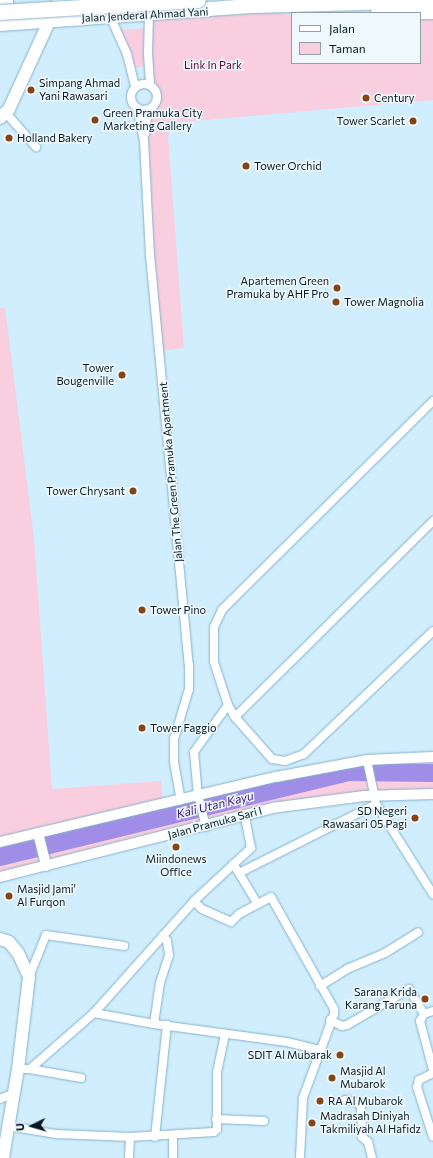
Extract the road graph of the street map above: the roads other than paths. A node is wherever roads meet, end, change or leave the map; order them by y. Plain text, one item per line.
1 (6, 0) edge
2 (30, 0) edge
3 (58, 0) edge
4 (91, 0) edge
5 (198, 0) edge
6 (433, 1) edge
7 (247, 8) junction
8 (421, 12) edge
9 (433, 12) edge
10 (149, 13) junction
11 (291, 15) edge
12 (105, 17) junction
13 (3, 20) edge
14 (49, 21) junction
15 (150, 84) junction
16 (135, 87) junction
17 (137, 108) junction
18 (148, 110) junction
19 (3, 115) edge
20 (144, 141) junction
21 (36, 147) dead end
22 (433, 401) edge
23 (433, 520) edge
24 (433, 631) edge
25 (228, 705) junction
26 (235, 717) junction
27 (433, 757) edge
28 (367, 761) junction
29 (433, 794) edge
30 (370, 799) junction
31 (181, 800) junction
32 (200, 800) junction
33 (245, 816) junction
34 (205, 823) junction
35 (38, 835) junction
36 (0, 842) edge
37 (45, 864) junction
38 (233, 864) junction
39 (239, 873) junction
40 (0, 877) edge
41 (432, 891) edge
42 (194, 901) junction
43 (257, 904) junction
44 (418, 932) dead end
45 (163, 934) junction
46 (0, 939) edge
47 (124, 946) dead end
48 (28, 977) junction
49 (320, 986) junction
50 (433, 1011) edge
51 (94, 1013) junction
52 (424, 1014) junction
53 (330, 1020) junction
54 (154, 1024) junction
55 (167, 1025) junction
56 (226, 1034) junction
57 (320, 1050) junction
58 (24, 1069) junction
59 (433, 1070) edge
60 (433, 1073) edge
61 (81, 1078) dead end
62 (14, 1093) junction
63 (0, 1099) edge
64 (346, 1100) dead end
65 (216, 1119) junction
66 (264, 1121) dead end
67 (8, 1126) junction
68 (173, 1135) junction
69 (130, 1137) junction
70 (155, 1137) junction
71 (433, 1137) edge
72 (3, 1158) edge
73 (129, 1158) edge
74 (173, 1158) edge
75 (300, 1158) edge
76 (372, 1158) edge

1 - 13 highway
2 - 14 highway
3 - 14 main road
4 - 12 highway
5 - 13 highway, bridge
6 - 7 highway, Jalan Jenderal Ahmad Yani
7 - 10 highway, Jalan Jenderal Ahmad Yani
7 - 11 highway
8 - 9 highway
10 - 12 highway, Jalan Jenderal Ahmad Yani
10 - 15 street
12 - 14 highway, Jalan Jenderal Ahmad Yani
12 - 16 street
13 - 14 highway, Jalan Jenderal Ahmad Yani
14 - 19 main road
15 - 16 street
15 - 18 street
16 - 17 street
17 - 18 street
17 - 20 street, Jalan The Green Pramuka Apartment
18 - 20 street, Jalan The Green Pramuka Apartment
19 - 21 street
20 - 31 street, Jalan The Green Pramuka Apartment
22 - 25 street
23 - 26 street
24 - 26 street
25 - 26 street
25 - 32 street
27 - 28 street
28 - 30 street
28 - 32 street
29 - 30 street, Jalan Pramuka Sari I
30 - 33 street, Jalan Pramuka Sari I
30 - 39 street
30 - 41 street
31 - 32 street
31 - 35 street
32 - 34 street
33 - 34 street, Jalan Pramuka Sari I
33 - 38 street
34 - 37 street, Jalan Pramuka Sari I
35 - 36 street
35 - 37 street
37 - 40 street, Jalan Pramuka Sari I
38 - 39 street
38 - 42 street
39 - 43 street
42 - 43 street
42 - 45 street
43 - 49 street
44 - 49 street
45 - 51 street
45 - 54 street
46 - 48 main road
47 - 48 street
48 - 58 main road
49 - 53 street
50 - 52 street
51 - 54 street
51 - 58 street
52 - 53 street
52 - 59 street
53 - 57 street
54 - 55 street
55 - 56 street
55 - 70 street
56 - 57 street
56 - 65 street
57 - 75 street
58 - 61 street
58 - 62 main road
60 - 71 street
62 - 63 street
62 - 67 main road
64 - 76 street
65 - 66 street
65 - 68 street
67 - 69 street
67 - 72 main road
68 - 70 street
68 - 74 street
69 - 70 street
69 - 73 street

